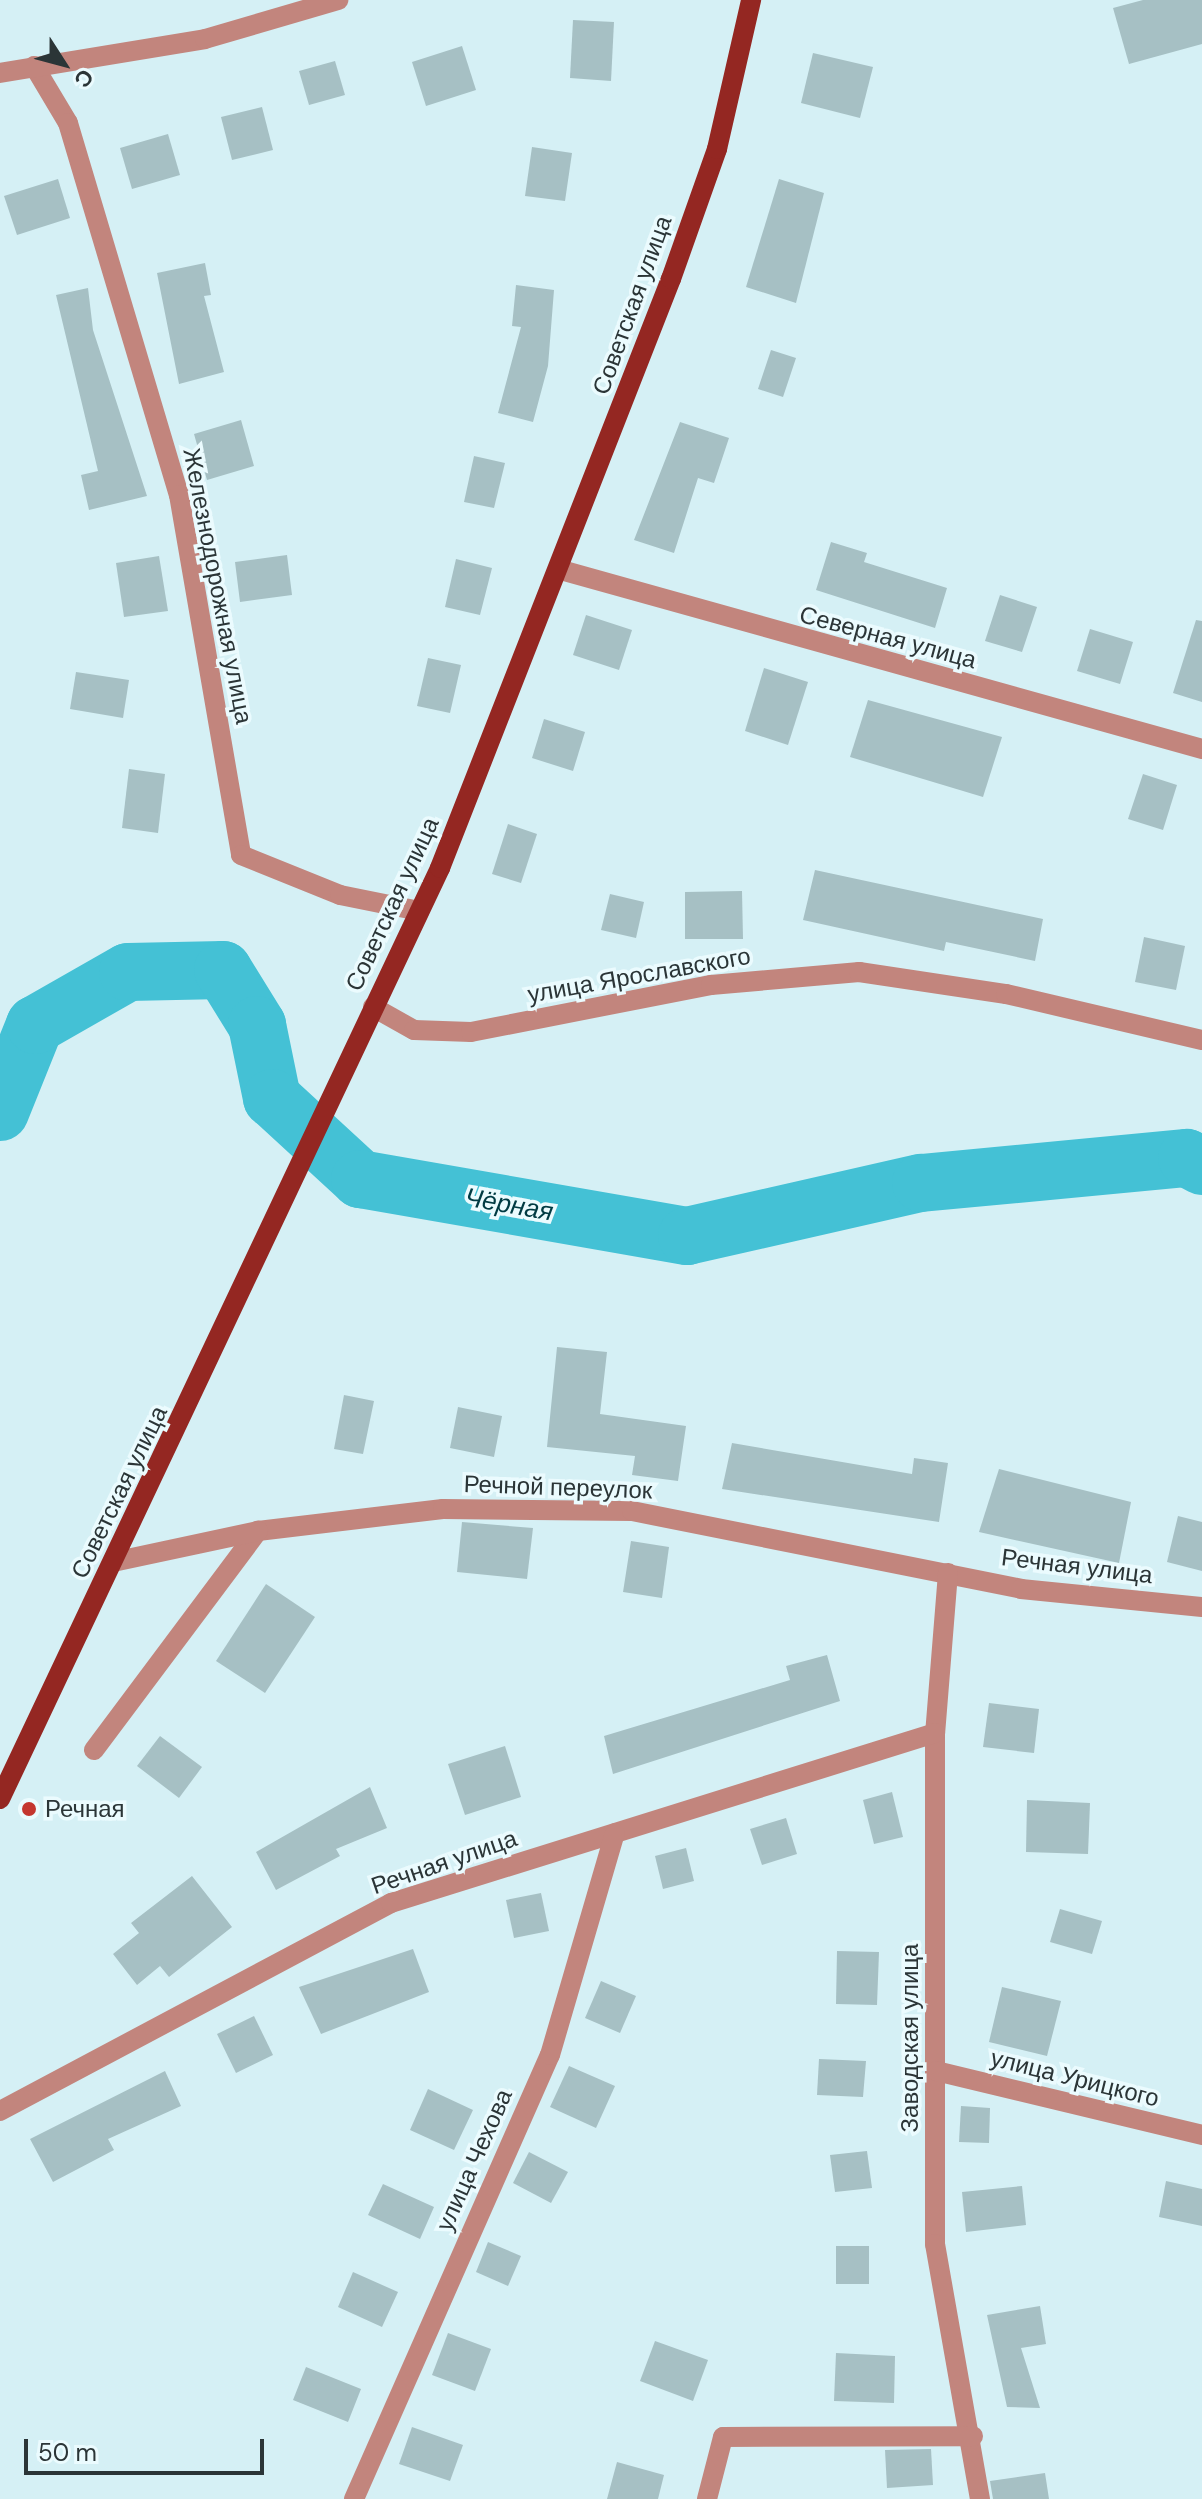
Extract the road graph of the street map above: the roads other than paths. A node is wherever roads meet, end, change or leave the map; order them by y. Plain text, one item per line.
1 (338, 0) edge
2 (751, 0) edge
3 (34, 66) junction
4 (0, 73) edge
5 (561, 570) junction
6 (1202, 749) edge
7 (419, 911) junction
8 (373, 1007) junction
9 (1202, 1040) edge
10 (258, 1531) junction
11 (114, 1562) junction
12 (948, 1573) junction
13 (1202, 1607) edge
14 (935, 1733) junction
15 (94, 1750) dead end
16 (0, 1799) edge
17 (615, 1833) junction
18 (936, 2071) junction
19 (0, 2111) edge
20 (1202, 2135) edge
21 (973, 2436) junction
22 (354, 2499) edge
23 (707, 2499) edge
24 (980, 2499) edge

1 - 3 street
2 - 5 main road, Советская улица
3 - 4 street
3 - 7 street, Железнодорожная улица
5 - 6 street, Северная улица
5 - 7 main road, Советская улица
7 - 8 main road, Советская улица
8 - 9 street, улица Ярославского
8 - 11 main road, Советская улица
10 - 11 street, Речной переулок
10 - 12 street, Речной переулок
10 - 15 street
11 - 16 main road, Советская улица
12 - 13 street, Речная улица
12 - 14 street, Заводская улица
14 - 17 street, Речная улица
14 - 18 street, Заводская улица
17 - 19 street, Речная улица
17 - 22 street, улица Чехова
18 - 20 street, улица Урицкого
18 - 21 street, Заводская улица
21 - 23 street
21 - 24 street, Заводская улица

